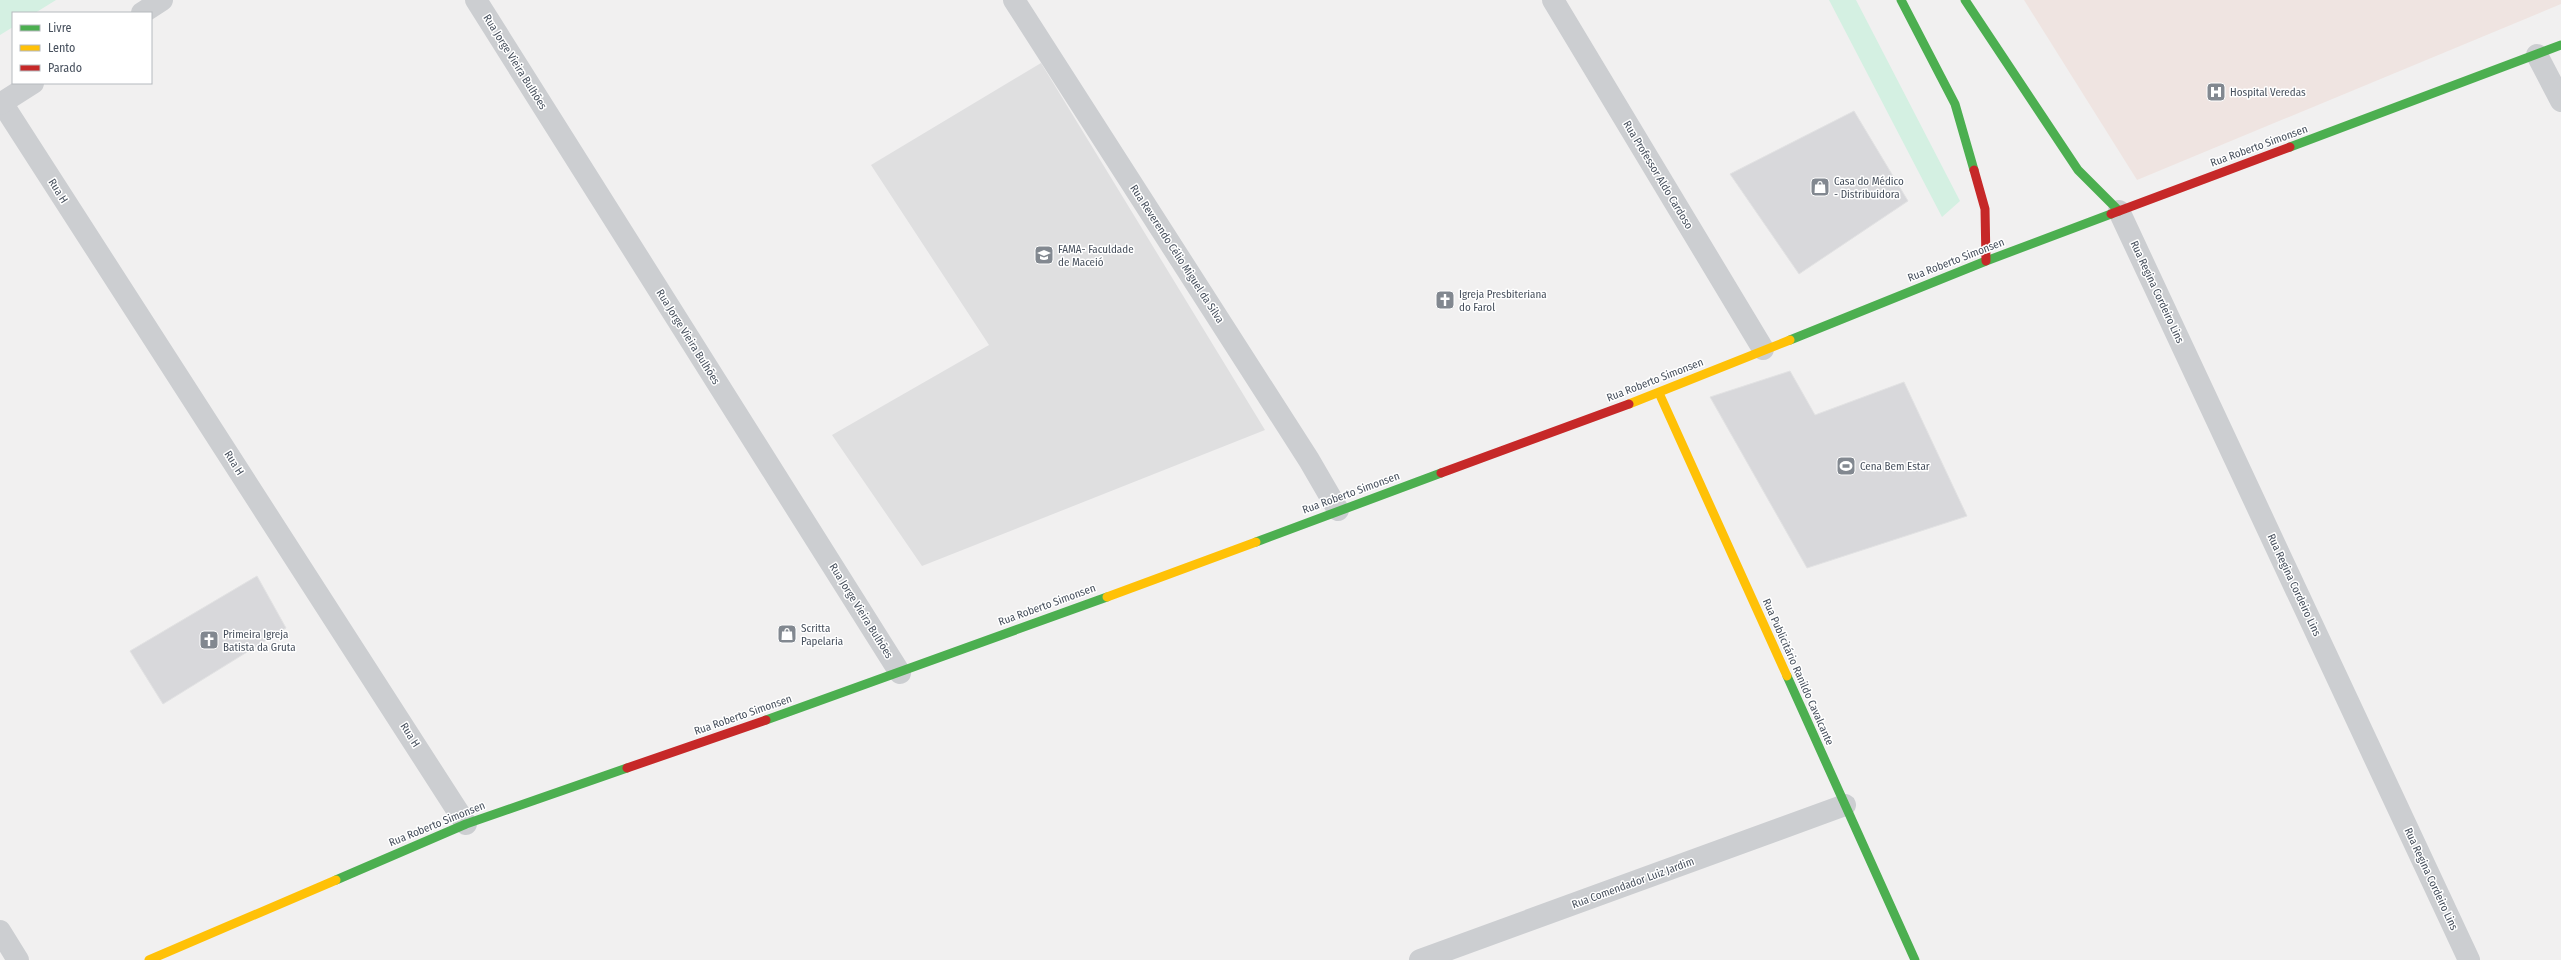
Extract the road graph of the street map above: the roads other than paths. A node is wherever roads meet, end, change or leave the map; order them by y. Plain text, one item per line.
1 (162, 0) edge
2 (476, 0) edge
3 (1014, 0) edge
4 (1553, 0) edge
5 (1901, 0) edge
6 (1965, 0) edge
7 (144, 12) edge
8 (2561, 45) edge
9 (2537, 55) junction
10 (31, 84) edge
11 (2561, 101) edge
12 (1, 103) edge
13 (2118, 211) junction
14 (1986, 260) junction
15 (1763, 349) junction
16 (1659, 393) junction
17 (1338, 510) junction
18 (900, 673) junction
19 (1845, 805) junction
20 (466, 824) junction
21 (0, 932) edge
22 (18, 960) edge
23 (149, 960) edge
24 (1420, 960) edge
25 (1915, 960) edge
26 (2469, 960) edge

1 - 7 street
2 - 18 street, Rua Jorge Vieira Bulhões
3 - 17 street, Rua Reverendo Célio Miguel da Silva
4 - 15 street, Rua Professor Aldo Cardoso
5 - 14 street
6 - 13 street
8 - 9 street, Rua Roberto Simonsen
9 - 11 street
9 - 13 street, Rua Roberto Simonsen
10 - 12 street
12 - 20 street, Rua H
13 - 14 street, Rua Roberto Simonsen
13 - 26 street, Rua Regina Cordeiro Lins
14 - 15 street, Rua Roberto Simonsen
15 - 16 street, Rua Roberto Simonsen
16 - 17 street, Rua Roberto Simonsen
16 - 19 street, Rua Publicitário Ranildo Cavalcante
17 - 18 street, Rua Roberto Simonsen
18 - 20 street, Rua Roberto Simonsen
19 - 24 street, Rua Comendador Luiz Jardim
19 - 25 street, Rua Publicitário Ranildo Cavalcante
20 - 23 street, Rua Roberto Simonsen
21 - 22 street

